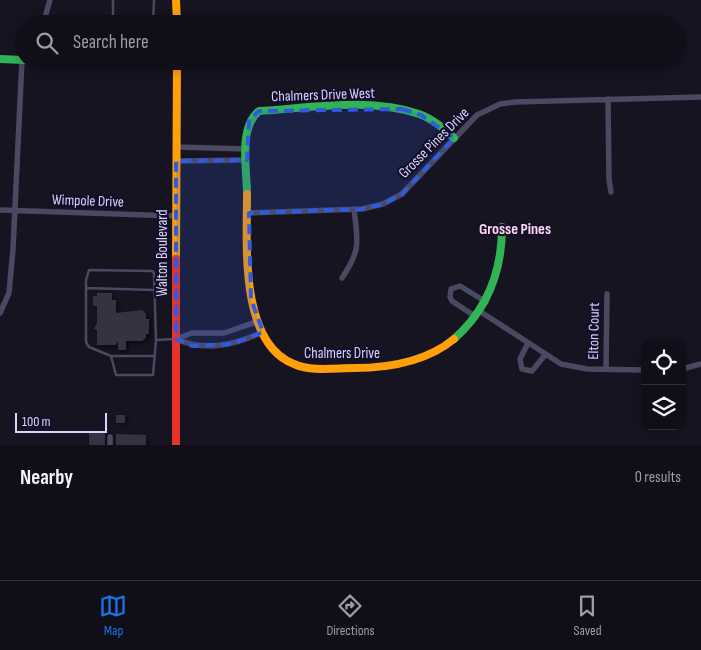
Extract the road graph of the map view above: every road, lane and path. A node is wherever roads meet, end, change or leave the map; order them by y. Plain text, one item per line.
1 (50, 0) edge
2 (113, 0) edge
3 (154, 0) edge
4 (176, 0) edge
5 (46, 15) edge
6 (113, 15) edge
7 (153, 15) edge
8 (177, 15) edge
9 (0, 59) edge
10 (15, 60) edge
11 (22, 70) edge
12 (177, 70) edge
13 (701, 97) edge
14 (608, 99) junction
15 (454, 138) junction
16 (176, 147) junction
17 (247, 149) junction
18 (247, 160) junction
19 (176, 161) junction
20 (611, 192) dead end
21 (354, 209) junction
22 (0, 210) edge
23 (14, 211) junction
24 (249, 213) junction
25 (176, 216) junction
26 (502, 227) dead end
27 (342, 278) dead end
28 (86, 288) junction
29 (155, 290) junction
30 (607, 294) dead end
31 (486, 302) junction
32 (0, 313) edge
33 (478, 315) junction
34 (261, 327) junction
35 (176, 339) junction
36 (156, 340) junction
37 (528, 343) junction
38 (545, 354) junction
39 (111, 356) junction
40 (156, 356) junction
41 (701, 364) edge
42 (686, 368) edge
43 (606, 369) junction
44 (641, 370) edge
45 (110, 437) dead end
46 (110, 445) edge
47 (176, 445) edge

1 - 5 street
2 - 6 lane
3 - 7 lane
4 - 8 street
9 - 10 street
11 - 23 street
12 - 16 street, Walton Boulevard
13 - 14 street, Grosse Pines Drive
14 - 15 street, Grosse Pines Drive
14 - 20 street
15 - 17 street, Chalmers Drive West
15 - 21 street, Grosse Pines Drive
16 - 17 street
16 - 19 street, Walton Boulevard
17 - 18 street, Chalmers Drive West
18 - 19 street
18 - 24 street, Chalmers Drive West
19 - 25 street, Walton Boulevard
21 - 24 street, Grosse Pines Drive
21 - 27 street
22 - 23 street, Wimpole Drive
23 - 25 street, Wimpole Drive
23 - 32 street
24 - 34 street, Chalmers Drive West
25 - 35 street, Walton Boulevard
26 - 31 street, Chalmers Drive
28 - 29 lane
28 - 29 lane
28 - 39 lane
29 - 36 lane
30 - 43 street, Elton Court
31 - 33 street, Chalmers Drive
31 - 33 street
33 - 34 street, Chalmers Drive
33 - 37 street
34 - 35 street
34 - 35 street
35 - 36 lane
35 - 47 street, Walton Boulevard
36 - 40 lane
37 - 38 street
37 - 38 street
38 - 43 street
39 - 40 lane
39 - 40 lane
41 - 42 street
43 - 44 street
45 - 46 street

